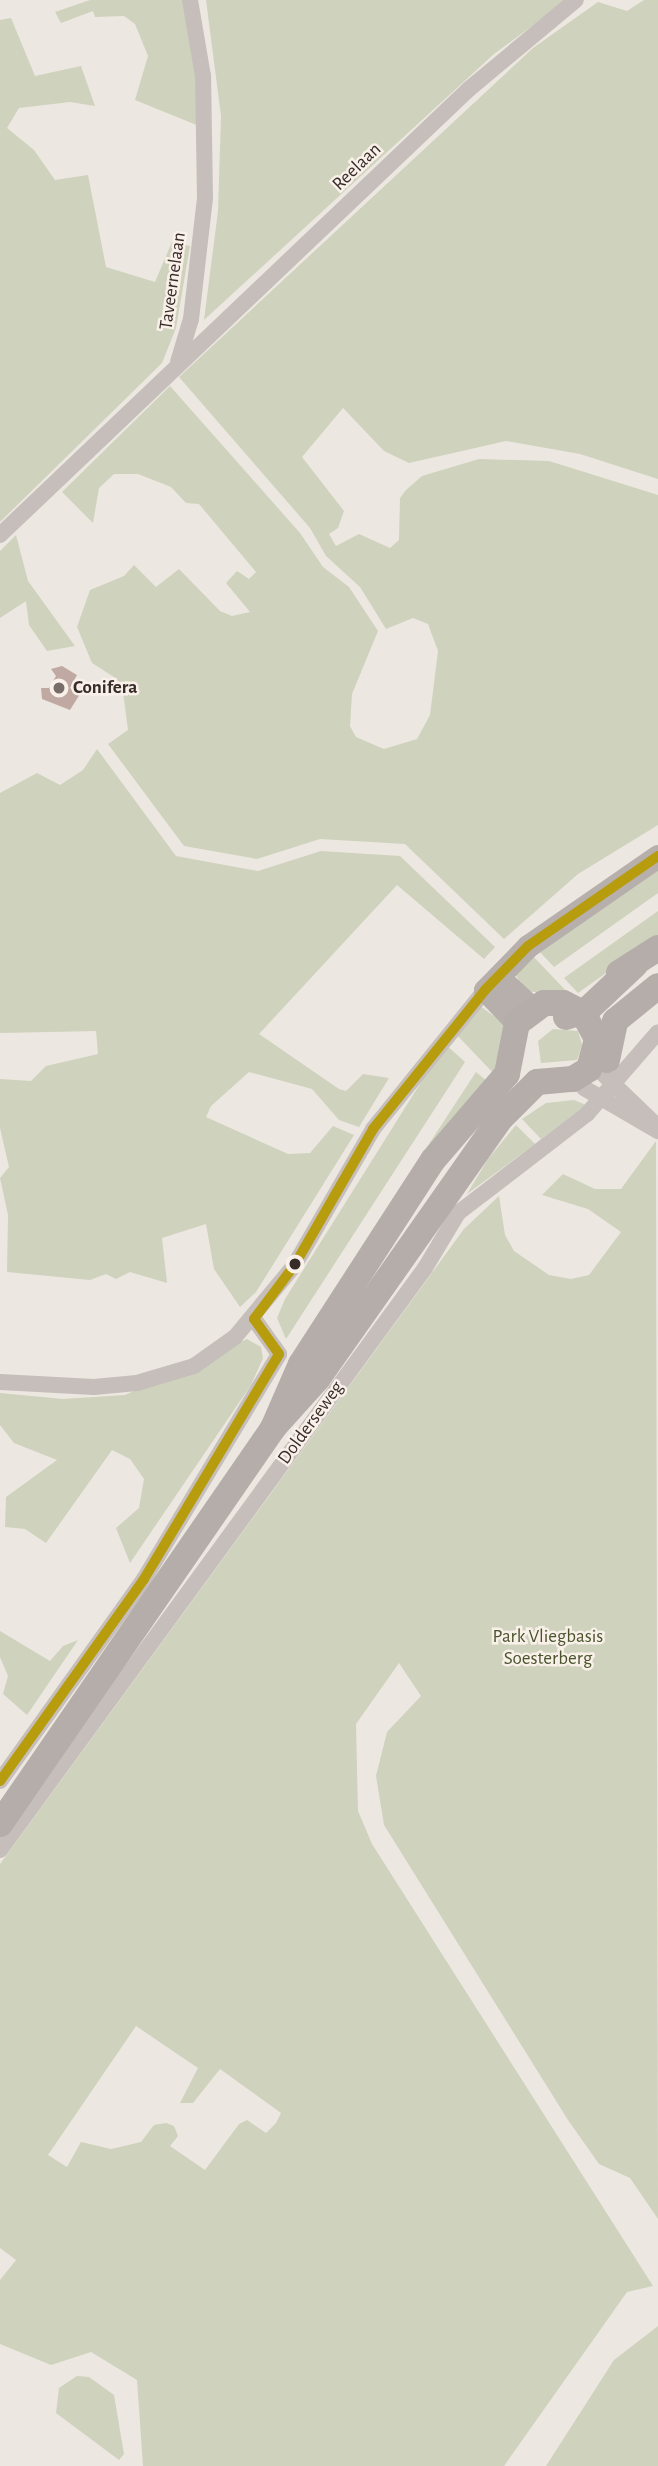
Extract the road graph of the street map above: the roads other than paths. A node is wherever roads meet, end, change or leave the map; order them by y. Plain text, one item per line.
1 (190, 0) edge
2 (576, 0) edge
3 (173, 371) junction
4 (0, 535) edge
5 (658, 856) edge
6 (658, 948) edge
7 (491, 984) junction
8 (658, 986) edge
9 (577, 1009) junction
10 (521, 1029) junction
11 (658, 1032) edge
12 (601, 1075) junction
13 (542, 1085) junction
14 (658, 1129) edge
15 (254, 1319) junction
16 (0, 1382) edge
17 (273, 1428) junction
18 (0, 1781) edge
19 (0, 1824) edge
20 (0, 1850) edge

1 - 3 street, Taveernelaan
2 - 3 street, Reelaan
3 - 4 street, Taveernelaan
5 - 7 main road
6 - 9 main road
7 - 10 main road
7 - 15 street
8 - 12 main road
9 - 10 main road
9 - 12 main road
10 - 13 main road
10 - 17 main road, Dolderseweg
11 - 12 street, Dolderseweg
12 - 13 main road
12 - 14 street
12 - 20 street, Dolderseweg
13 - 17 main road, Dolderseweg
15 - 16 street
15 - 18 street
17 - 19 main road, Dolderseweg

